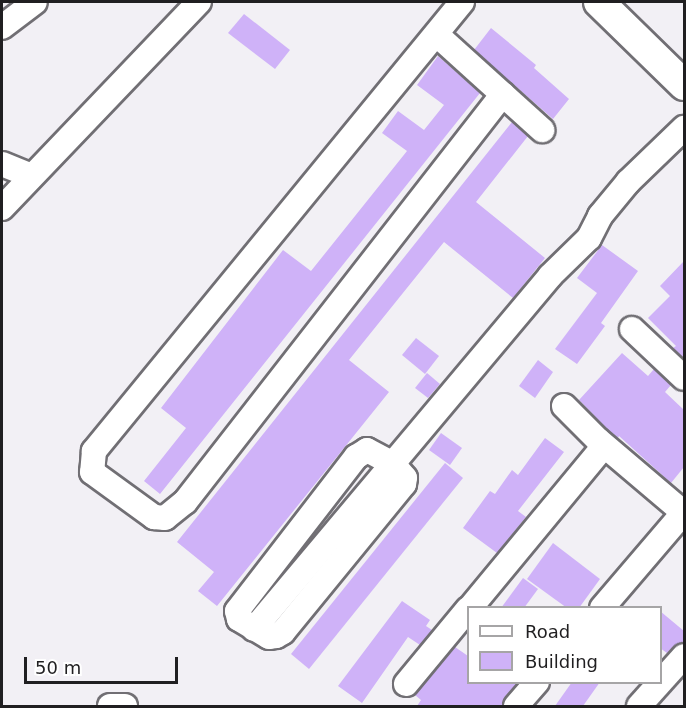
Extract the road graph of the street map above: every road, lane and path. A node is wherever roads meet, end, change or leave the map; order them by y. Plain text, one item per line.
1 (35, 2) edge
2 (199, 2) edge
3 (462, 2) edge
4 (599, 2) edge
5 (2, 27) edge
6 (437, 35) junction
7 (684, 85) edge
8 (503, 94) junction
9 (684, 128) edge
10 (542, 130) dead end
11 (2, 164) edge
12 (31, 176) junction
13 (2, 208) edge
14 (632, 329) dead end
15 (684, 378) edge
16 (564, 406) dead end
17 (604, 446) junction
18 (393, 464) junction
19 (684, 512) edge
20 (471, 606) edge
21 (604, 606) edge
22 (467, 610) edge
23 (684, 656) edge
24 (662, 680) edge
25 (406, 684) dead end
26 (535, 684) edge
27 (659, 684) edge
28 (110, 706) edge
29 (125, 706) edge
30 (516, 706) edge
31 (639, 706) edge

1 - 5 street
2 - 12 street
3 - 6 street
4 - 7 street
6 - 8 street
6 - 8 street
8 - 10 street
9 - 18 street
11 - 12 street
12 - 13 street
14 - 15 street
16 - 17 street
17 - 19 street
17 - 20 street
18 - 18 street
19 - 21 street
22 - 25 street
23 - 24 street
26 - 30 street
27 - 31 street
28 - 29 street

